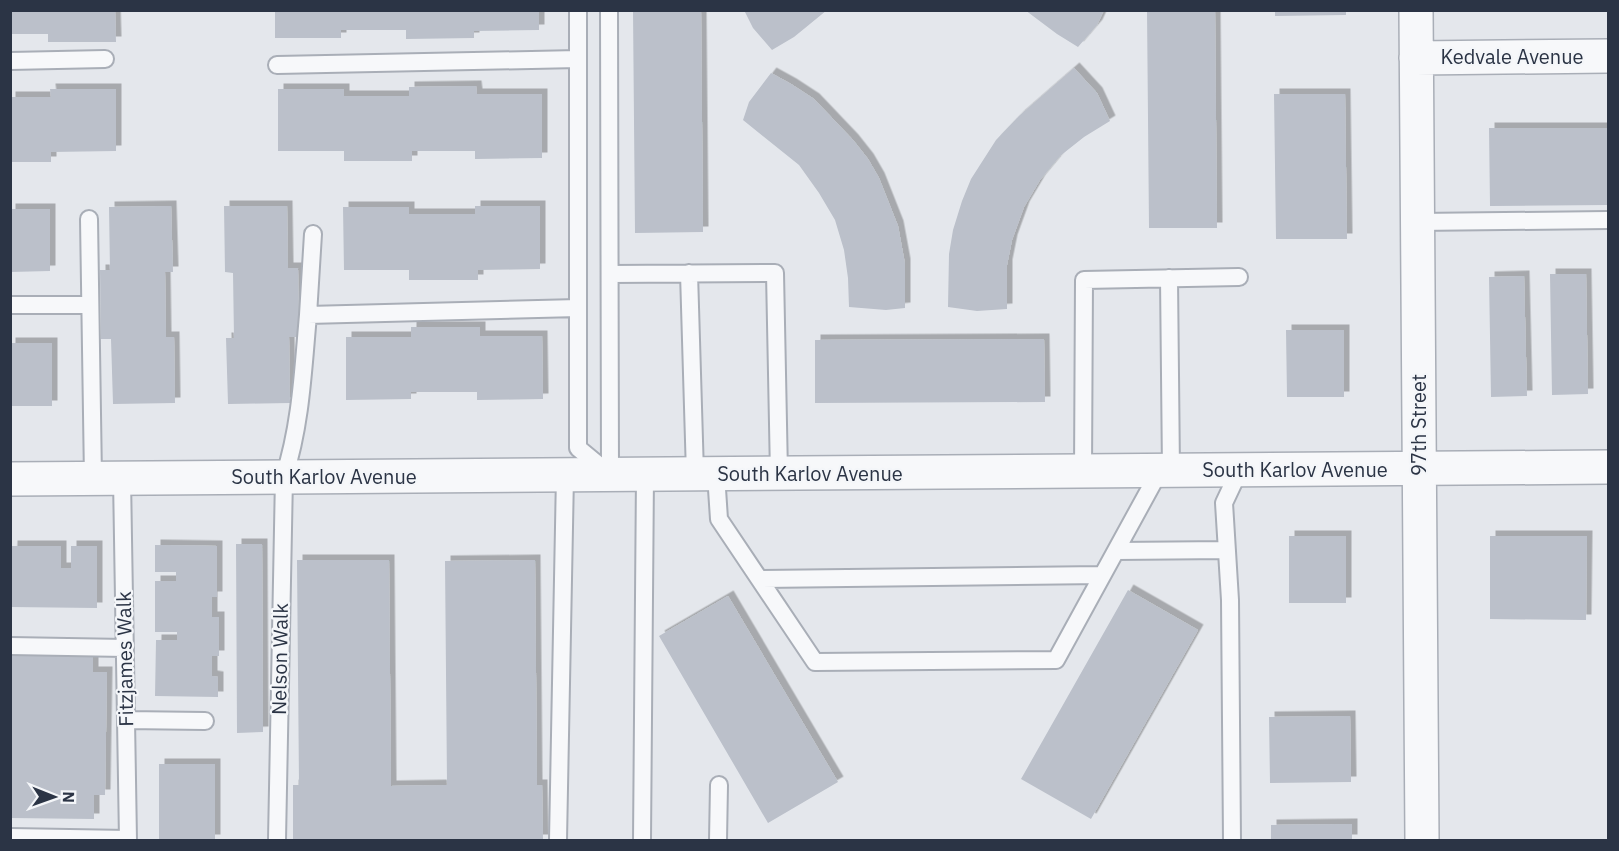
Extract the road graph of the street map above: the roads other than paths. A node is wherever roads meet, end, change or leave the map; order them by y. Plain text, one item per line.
1 (578, 10) edge
2 (609, 10) edge
3 (1416, 10) edge
4 (1608, 56) edge
5 (1416, 58) junction
6 (105, 59) dead end
7 (578, 59) junction
8 (10, 61) edge
9 (277, 65) dead end
10 (89, 219) dead end
11 (1608, 220) edge
12 (1417, 222) junction
13 (313, 234) dead end
14 (689, 273) junction
15 (610, 274) junction
16 (1239, 277) dead end
17 (1169, 278) junction
18 (10, 305) edge
19 (89, 305) junction
20 (578, 308) junction
21 (308, 315) junction
22 (1608, 467) edge
23 (1419, 469) junction
24 (1239, 471) junction
25 (1083, 472) junction
26 (1165, 472) junction
27 (705, 474) junction
28 (780, 474) junction
29 (565, 475) junction
30 (610, 475) junction
31 (645, 475) junction
32 (284, 477) junction
33 (10, 478) edge
34 (107, 478) junction
35 (1227, 550) junction
36 (1116, 551) junction
37 (1102, 575) junction
38 (760, 579) junction
39 (10, 646) edge
40 (124, 648) junction
41 (126, 720) junction
42 (205, 721) dead end
43 (719, 785) dead end
44 (10, 837) edge
45 (128, 840) edge
46 (277, 840) edge
47 (558, 840) edge
48 (642, 840) edge
49 (718, 840) edge
50 (1232, 840) edge
51 (1422, 840) edge

1 - 7 lane
2 - 15 lane
3 - 5 street, 97th Street
4 - 5 street, Kedvale Avenue
5 - 12 street, 97th Street
6 - 8 lane
7 - 9 lane
7 - 20 lane
10 - 19 lane, Fitzjames Walk
11 - 12 lane
12 - 23 street, 97th Street
13 - 21 lane, Nelson Walk
14 - 15 lane
14 - 27 lane
14 - 28 lane
15 - 30 lane
16 - 17 lane
17 - 25 lane
17 - 26 lane
18 - 19 lane
19 - 34 lane, Fitzjames Walk
20 - 21 lane
20 - 30 lane
21 - 32 lane, Nelson Walk
22 - 23 street, South Karlov Avenue
23 - 24 street, South Karlov Avenue
23 - 51 street, 97th Street
24 - 26 street, South Karlov Avenue
24 - 35 lane
25 - 26 street, South Karlov Avenue
25 - 28 street, South Karlov Avenue
26 - 36 lane
27 - 28 street, South Karlov Avenue
27 - 31 street, South Karlov Avenue
27 - 38 lane
29 - 30 street, South Karlov Avenue
29 - 32 street, South Karlov Avenue
29 - 47 lane
30 - 31 street, South Karlov Avenue
31 - 48 lane
32 - 34 street, South Karlov Avenue
32 - 46 lane, Nelson Walk
33 - 34 street, South Karlov Avenue
34 - 40 lane, Fitzjames Walk
35 - 36 lane
35 - 50 lane
36 - 37 lane
37 - 38 lane
37 - 38 lane
39 - 40 lane
40 - 41 lane, Fitzjames Walk
41 - 42 lane
41 - 45 lane, Fitzjames Walk
43 - 49 lane
44 - 45 lane

